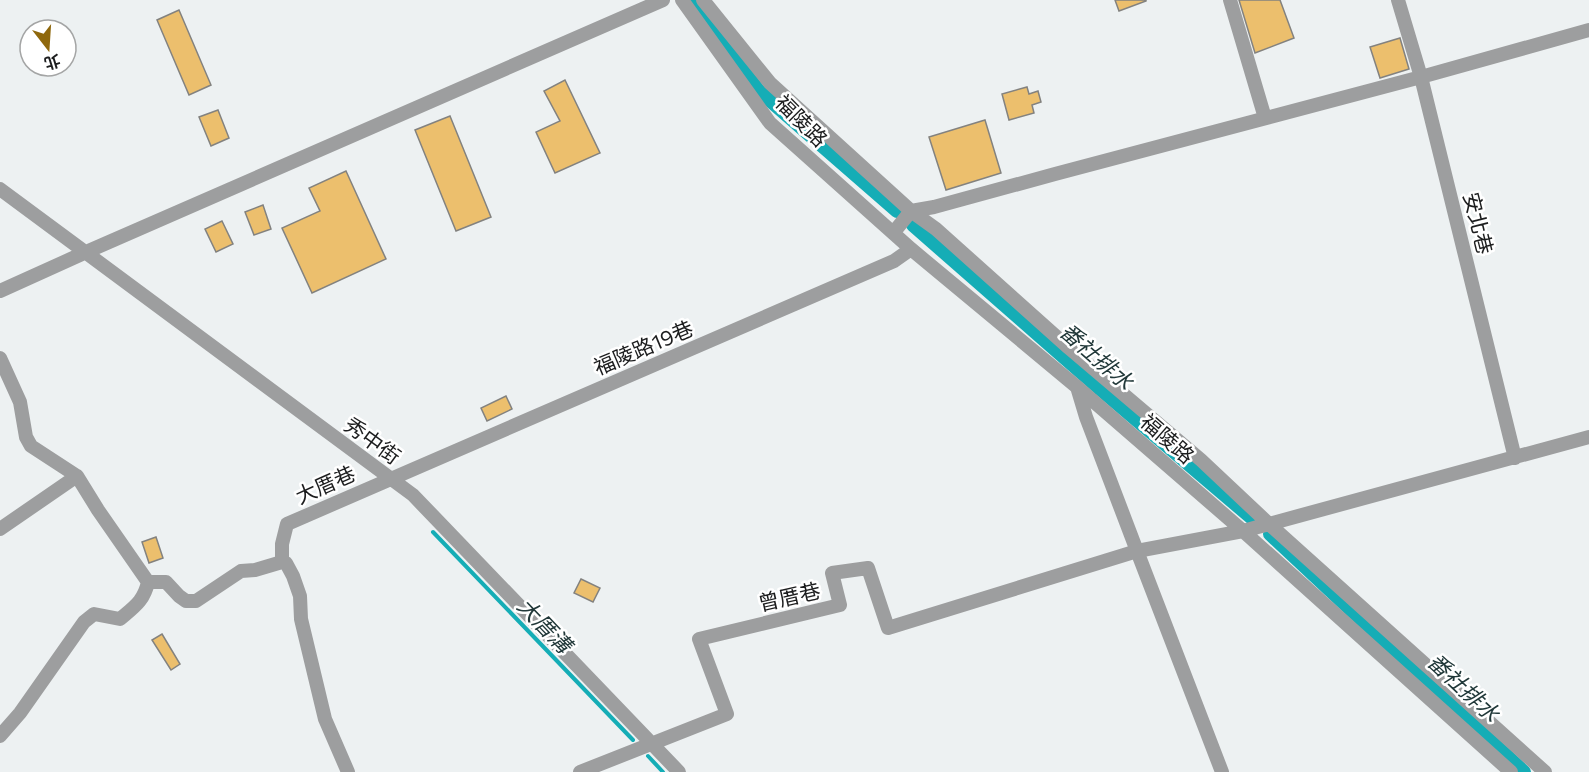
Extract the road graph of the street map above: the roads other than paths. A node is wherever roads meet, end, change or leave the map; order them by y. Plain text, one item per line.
1 (663, 0) edge
2 (682, 0) edge
3 (703, 0) edge
4 (1230, 0) edge
5 (1398, 0) edge
6 (1589, 30) edge
7 (1421, 77) junction
8 (1265, 118) junction
9 (0, 189) edge
10 (911, 211) junction
11 (894, 232) junction
12 (911, 249) junction
13 (84, 253) junction
14 (0, 291) edge
15 (0, 358) edge
16 (1077, 387) junction
17 (1589, 437) edge
18 (1515, 458) junction
19 (76, 476) junction
20 (389, 479) junction
21 (1269, 524) junction
22 (0, 530) edge
23 (1244, 531) junction
24 (1137, 551) junction
25 (282, 562) junction
26 (148, 582) junction
27 (0, 736) edge
28 (651, 744) junction
29 (348, 772) edge
30 (580, 772) edge
31 (679, 772) edge
32 (1222, 772) edge
33 (1511, 772) edge
34 (1545, 772) edge

1 - 13 street
2 - 11 street, 福陵路
3 - 10 street
4 - 8 street
5 - 7 street, 安北巷
6 - 7 street
7 - 8 street
7 - 18 street, 安北巷
8 - 10 street
9 - 13 street, 秀中街
10 - 11 street
10 - 21 street
11 - 12 street, 福陵路
12 - 16 street, 福陵路
12 - 20 street, 福陵路19巷
13 - 14 street
13 - 20 street, 秀中街
15 - 19 street
16 - 23 street, 福陵路
16 - 24 street
17 - 18 street
18 - 21 street
19 - 22 street
19 - 26 street
20 - 25 street, 大厝巷
20 - 28 street, 秀中街
21 - 23 street
21 - 34 street
23 - 24 street, 曾厝巷
23 - 33 street, 福陵路
24 - 28 street, 曾厝巷
24 - 32 street
25 - 26 street
25 - 29 street
26 - 27 street
28 - 30 street
28 - 31 street, 秀中街

